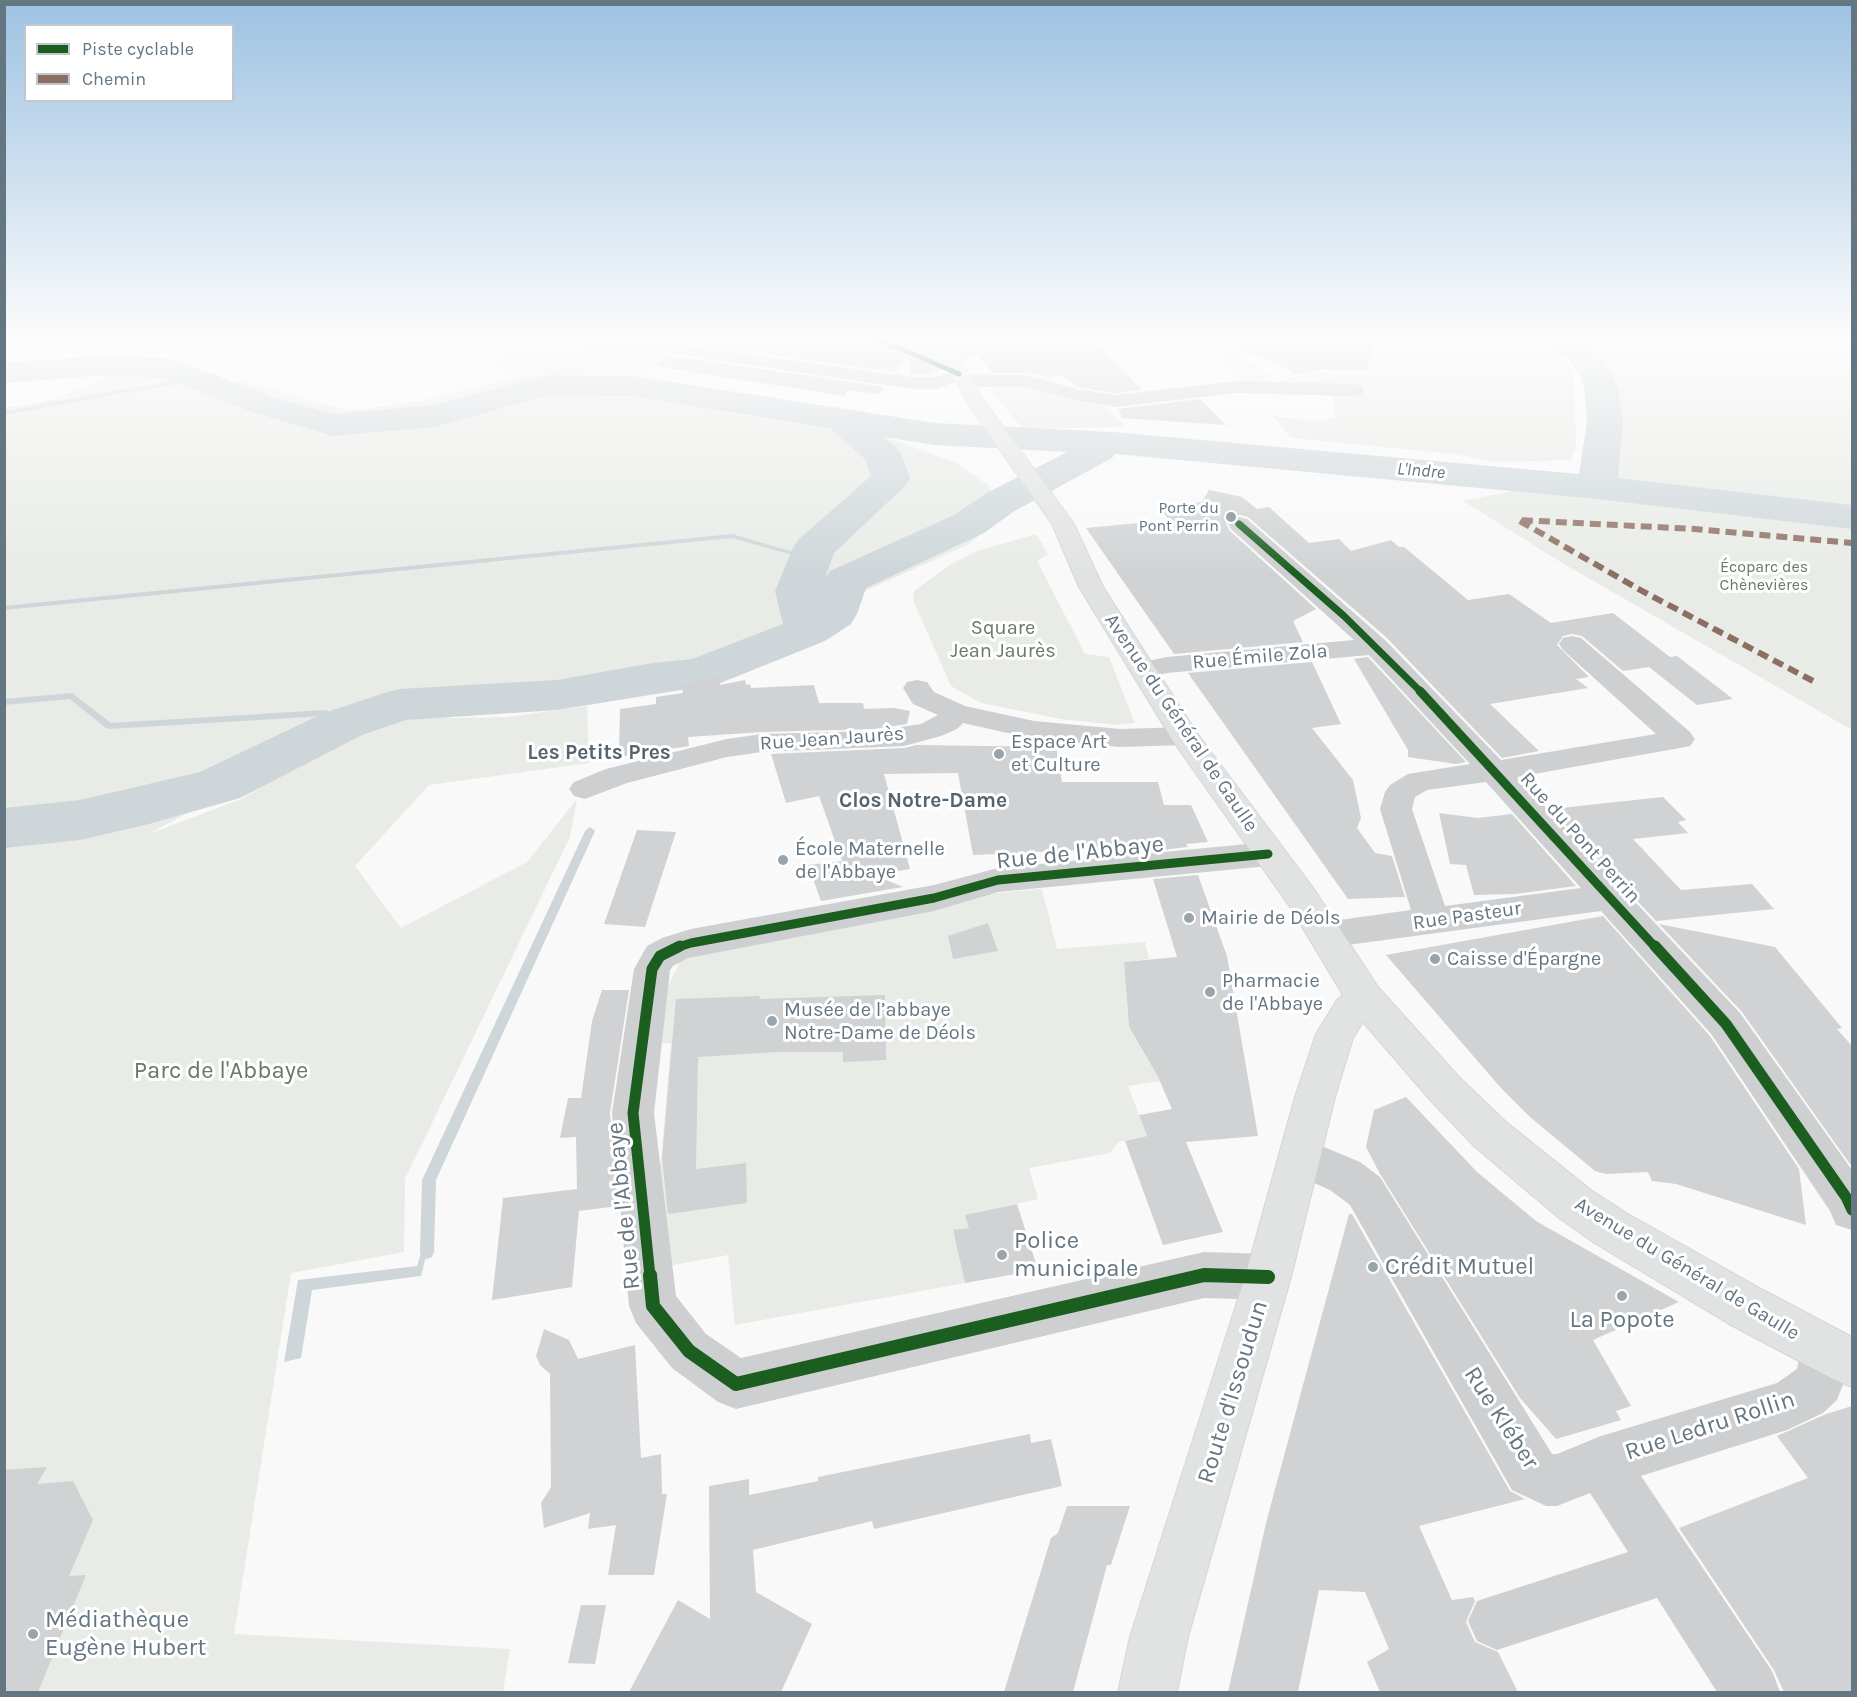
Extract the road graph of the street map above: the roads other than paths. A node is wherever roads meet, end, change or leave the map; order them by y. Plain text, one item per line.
1 (988, 417) edge
2 (1239, 524) dead end
3 (1572, 644) dead end
4 (1377, 646) junction
5 (1143, 670) junction
6 (917, 688) dead end
7 (956, 713) junction
8 (1185, 736) junction
9 (1496, 771) junction
10 (585, 789) dead end
11 (1268, 854) junction
12 (1608, 897) junction
13 (1432, 921) junction
14 (1325, 935) junction
15 (1365, 998) junction
16 (1300, 1156) junction
17 (1852, 1210) edge
18 (1268, 1277) junction
19 (1839, 1356) edge
20 (1601, 1462) junction
21 (1669, 1567) junction
22 (1497, 1621) dead end
23 (1147, 1692) edge
24 (1751, 1692) edge

1 - 5 main road, Avenue du Général de Gaulle
2 - 4 street, Rue du Pont Perrin
3 - 9 street
4 - 5 street, Rue Émile Zola
4 - 9 street, Rue du Pont Perrin
5 - 8 main road, Avenue du Général de Gaulle
6 - 7 street
7 - 8 street
7 - 10 street, Rue Jean Jaurès
8 - 11 main road, Avenue du Général de Gaulle
9 - 12 street, Rue du Pont Perrin
9 - 13 street
11 - 14 main road, Avenue du Général de Gaulle
11 - 18 street, Rue de l'Abbaye
12 - 13 street, Rue Pasteur
12 - 17 street, Rue du Pont Perrin
13 - 14 street, Rue Pasteur
14 - 15 main road, Avenue du Général de Gaulle
15 - 16 main road, Route d'Issoudun
15 - 19 main road, Avenue du Général de Gaulle
16 - 18 main road, Route d'Issoudun
16 - 20 street, Rue Kléber
18 - 23 main road, Route d'Issoudun
19 - 20 street, Rue Ledru Rollin
20 - 21 street
21 - 22 street
21 - 24 street

